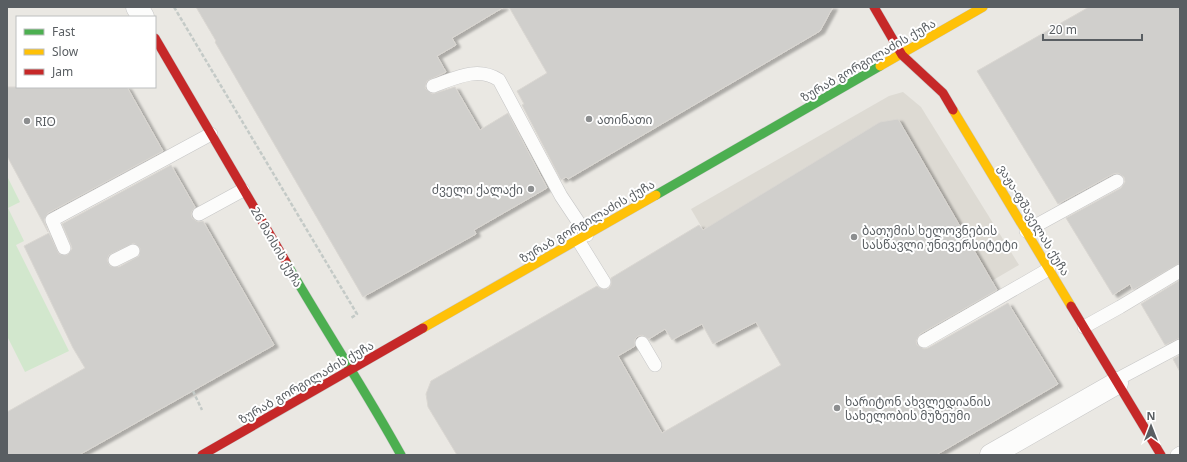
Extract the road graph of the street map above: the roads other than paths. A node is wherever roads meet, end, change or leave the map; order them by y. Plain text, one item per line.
1 (137, 7) edge
2 (874, 7) edge
3 (984, 7) edge
4 (142, 16) edge
5 (156, 40) edge
6 (902, 55) junction
7 (433, 86) dead end
8 (211, 134) junction
9 (1117, 180) dead end
10 (243, 190) junction
11 (199, 214) dead end
12 (1026, 231) junction
13 (582, 238) junction
14 (64, 248) dead end
15 (133, 250) dead end
16 (115, 260) dead end
17 (1049, 269) junction
18 (1180, 271) edge
19 (604, 282) dead end
20 (1084, 327) junction
21 (924, 342) dead end
22 (642, 343) dead end
23 (1180, 346) edge
24 (655, 365) dead end
25 (349, 371) junction
26 (1117, 381) junction
27 (1180, 453) edge
28 (202, 455) edge
29 (401, 455) edge
30 (991, 455) edge
31 (1162, 455) edge
32 (1177, 455) edge

1 - 4 street
2 - 6 street, ვაჟა-ფშაველას ქუჩა
3 - 6 street, ზურაბ გორგილაძის ქუჩა
5 - 8 street, 26 მაისის ქუჩა
6 - 12 street, ვაჟა-ფშაველას ქუჩა
6 - 13 street, ზურაბ გორგილაძის ქუჩა
7 - 13 lane
8 - 10 street, 26 მაისის ქუჩა
8 - 14 lane
9 - 12 lane
10 - 11 lane
10 - 25 street, 26 მაისის ქუჩა
12 - 17 street, ვაჟა-ფშაველას ქუჩა
13 - 19 lane
13 - 25 street, ზურაბ გორგილაძის ქუჩა
15 - 16 lane
17 - 20 street, ვაჟა-ფშაველას ქუჩა
17 - 21 lane
18 - 20 lane
20 - 26 street, ვაჟა-ფშაველას ქუჩა
22 - 24 lane
23 - 26 lane
25 - 28 street, ზურაბ გორგილაძის ქუჩა
25 - 29 street, 26 მაისის ქუჩა
26 - 30 street
26 - 31 street, ვაჟა-ფშაველას ქუჩა
27 - 32 lane

